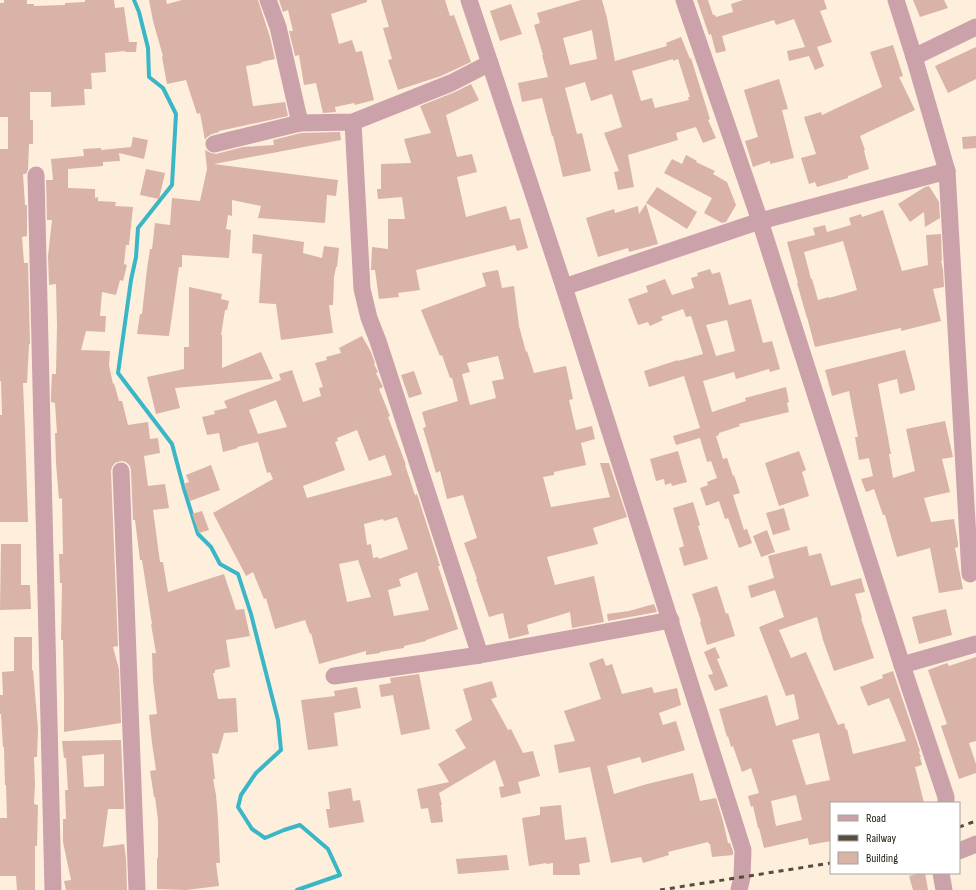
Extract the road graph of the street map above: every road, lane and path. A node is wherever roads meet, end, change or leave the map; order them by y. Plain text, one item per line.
1 (268, 0) edge
2 (469, 0) edge
3 (684, 0) edge
4 (896, 0) edge
5 (976, 27) edge
6 (914, 57) junction
7 (490, 63) junction
8 (353, 122) junction
9 (300, 123) junction
10 (214, 144) dead end
11 (947, 171) junction
12 (36, 175) dead end
13 (760, 221) junction
14 (564, 287) junction
15 (121, 471) dead end
16 (970, 574) dead end
17 (671, 620) junction
18 (976, 644) edge
19 (480, 655) junction
20 (902, 666) junction
21 (334, 676) dead end
22 (946, 802) edge
23 (976, 844) edge
24 (960, 851) edge
25 (941, 874) edge
26 (53, 890) edge
27 (137, 890) edge
28 (739, 890) edge
29 (944, 890) edge

1 - 9 street
2 - 7 street
3 - 13 street
4 - 6 street
5 - 6 street
6 - 11 street
7 - 8 street
7 - 14 street
8 - 9 street
8 - 19 street
9 - 10 street
11 - 13 street
11 - 16 street
12 - 26 street
13 - 14 street
13 - 20 street
14 - 17 street
15 - 27 street
17 - 19 street
17 - 28 street
18 - 20 street
19 - 21 street
20 - 22 street
23 - 24 street
25 - 29 street

